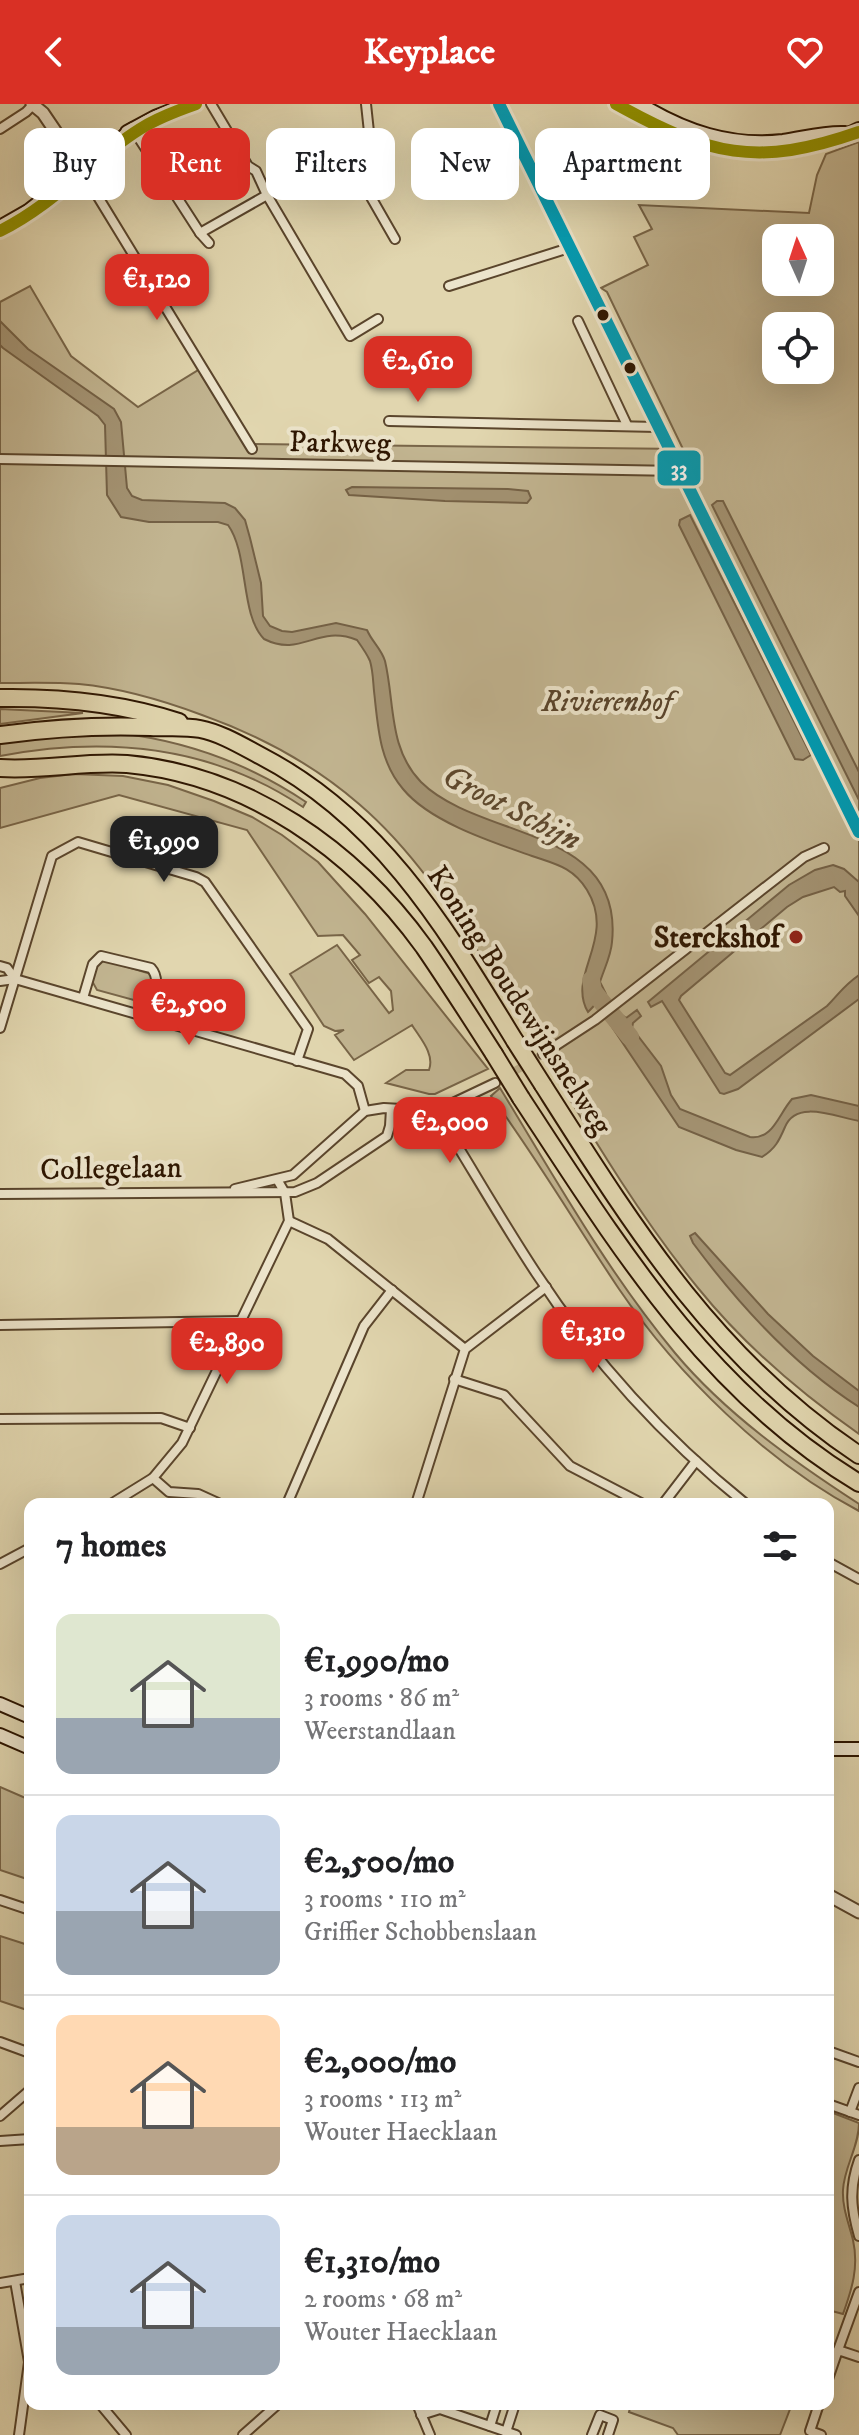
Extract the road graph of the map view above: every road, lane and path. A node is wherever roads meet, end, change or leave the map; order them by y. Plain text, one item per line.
1 (32, 104) edge
2 (211, 104) edge
3 (366, 104) edge
4 (499, 104) edge
5 (621, 104) edge
6 (640, 104) edge
7 (182, 105) edge
8 (53, 128) edge
9 (0, 129) edge
10 (133, 129) junction
11 (853, 131) edge
12 (125, 134) edge
13 (266, 193) edge
14 (266, 196) edge
15 (42, 200) edge
16 (100, 200) edge
17 (270, 200) edge
18 (0, 227) edge
19 (200, 233) junction
20 (395, 239) dead end
21 (209, 243) dead end
22 (569, 248) junction
23 (449, 286) dead end
24 (378, 319) dead end
25 (578, 321) dead end
26 (389, 421) dead end
27 (627, 425) junction
28 (657, 427) junction
29 (252, 449) dead end
30 (0, 459) edge
31 (679, 471) junction
32 (0, 698) edge
33 (199, 729) junction
34 (0, 735) edge
35 (0, 768) edge
36 (29, 770) junction
37 (0, 777) edge
38 (859, 832) edge
39 (824, 848) dead end
40 (0, 966) edge
41 (15, 979) junction
42 (0, 981) edge
43 (83, 998) junction
44 (147, 1018) junction
45 (0, 1028) edge
46 (543, 1054) tunnel mouth
47 (297, 1061) junction
48 (495, 1083) tunnel mouth
49 (391, 1109) junction
50 (365, 1111) junction
51 (436, 1111) junction
52 (278, 1181) junction
53 (222, 1191) junction
54 (285, 1193) junction
55 (0, 1194) edge
56 (289, 1221) junction
57 (546, 1287) junction
58 (392, 1290) junction
59 (240, 1321) junction
60 (0, 1325) edge
61 (465, 1349) junction
62 (454, 1379) junction
63 (0, 1419) edge
64 (190, 1428) junction
65 (859, 1455) edge
66 (696, 1461) junction
67 (153, 1478) junction
68 (859, 1483) edge
69 (121, 1498) edge
70 (207, 1498) edge
71 (290, 1498) edge
72 (418, 1498) edge
73 (631, 1498) edge
74 (668, 1498) edge
75 (739, 1498) edge
76 (24, 1551) edge
77 (0, 1564) edge
78 (834, 1566) edge
79 (859, 1579) edge
80 (0, 1704) edge
81 (24, 1714) edge
82 (0, 1735) edge
83 (24, 1745) edge
84 (834, 1749) edge
85 (859, 1749) edge
86 (834, 1898) edge
87 (0, 1900) edge
88 (24, 1908) edge
89 (859, 1912) edge
90 (0, 2042) edge
91 (24, 2051) edge
92 (834, 2053) edge
93 (859, 2062) edge
94 (859, 2088) edge
95 (24, 2095) edge
96 (834, 2106) edge
97 (855, 2114) edge
98 (0, 2116) edge
99 (24, 2139) edge
100 (0, 2141) edge
101 (859, 2160) edge
102 (859, 2236) edge
103 (24, 2279) edge
104 (15, 2281) junction
105 (0, 2283) edge
106 (859, 2292) edge
107 (24, 2333) edge
108 (838, 2350) junction
109 (859, 2357) edge
110 (834, 2362) edge
111 (24, 2398) edge
112 (105, 2410) edge
113 (271, 2410) edge
114 (419, 2410) edge
115 (437, 2410) edge
116 (443, 2410) edge
117 (495, 2410) edge
118 (514, 2410) edge
119 (817, 2410) edge
120 (421, 2415) junction
121 (490, 2426) junction
122 (511, 2433) edge
123 (19, 2435) edge
124 (126, 2435) edge
125 (243, 2435) edge
126 (430, 2435) edge
127 (592, 2435) edge
128 (608, 2435) edge
129 (821, 2435) edge

1 - 8 street
1 - 9 street
2 - 13 street
3 - 20 street
4 - 22 street
5 - 11 main road
6 - 11 main road
7 - 10 main road
10 - 12 main road
10 - 19 street
14 - 19 street
15 - 18 main road
16 - 29 street
17 - 24 street
19 - 21 street
22 - 23 street
22 - 28 street
25 - 27 street
26 - 27 street
27 - 28 street
28 - 31 street
30 - 31 street, Parkweg
31 - 38 street
32 - 33 highway
33 - 34 highway, Koning Boudewijnsnelweg
33 - 65 highway, Koning Boudewijnsnelweg, bridge
35 - 36 highway, Koning Boudewijnsnelweg
36 - 37 highway
36 - 68 highway, Koning Boudewijnsnelweg, bridge
39 - 46 street
40 - 41 street
41 - 42 street
41 - 43 street
41 - 45 street
41 - 47 street
43 - 44 street
43 - 44 street
44 - 47 street
47 - 50 street
48 - 51 street
49 - 50 street
49 - 51 street
49 - 54 street, Collegelaan
50 - 52 street, Collegelaan
51 - 57 street
52 - 53 street, Collegelaan
52 - 54 street
53 - 54 street, Collegelaan
53 - 55 street, Collegelaan
54 - 56 street
56 - 58 street
56 - 59 street
57 - 61 street
57 - 66 street
58 - 61 street
58 - 71 street
59 - 60 street
59 - 64 street
61 - 62 street
62 - 72 street
62 - 73 street
63 - 64 street
64 - 67 street
66 - 74 street
66 - 75 street
67 - 69 street
67 - 70 street
76 - 77 street
78 - 79 street
80 - 81 main road
82 - 83 main road
84 - 85 main road
86 - 89 street
87 - 88 street
90 - 91 street
92 - 93 street
94 - 97 street
95 - 98 street
96 - 97 street
99 - 100 street
101 - 102 street
103 - 104 street
104 - 105 street
104 - 107 street
106 - 108 street
108 - 109 street
108 - 110 street
111 - 123 street
112 - 124 street
113 - 125 street
114 - 120 street
115 - 120 street
116 - 121 street
117 - 121 street
118 - 122 street
119 - 129 street
120 - 126 street
121 - 122 street
127 - 128 street

